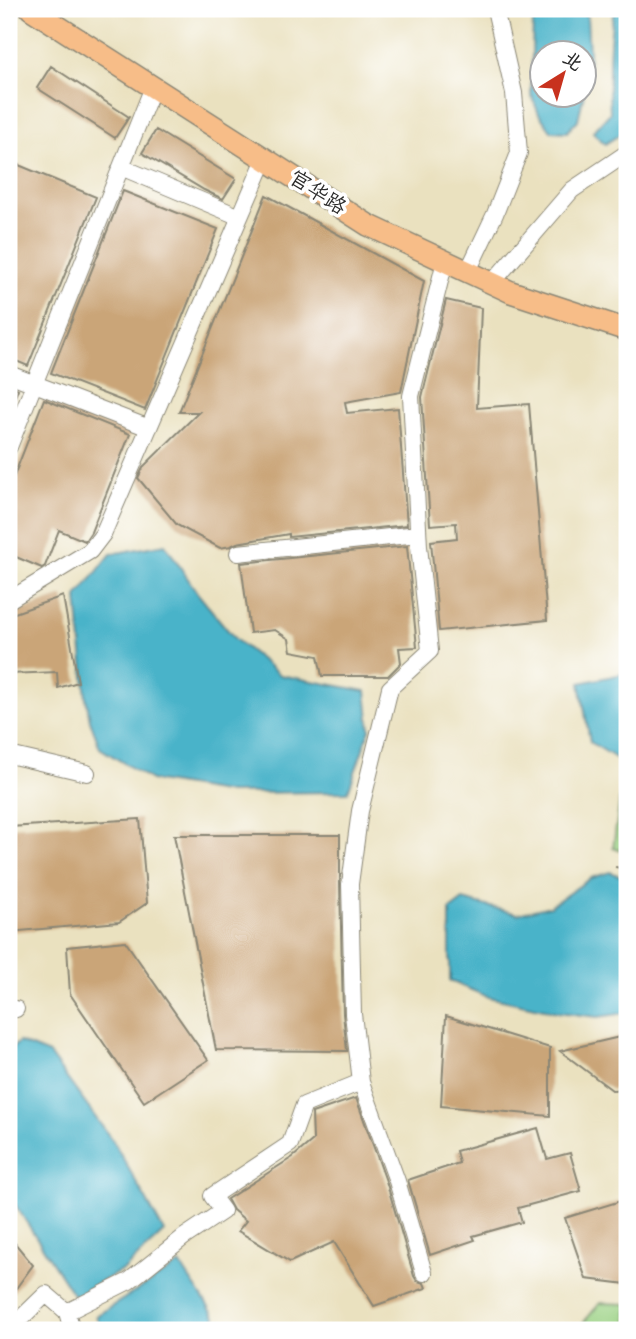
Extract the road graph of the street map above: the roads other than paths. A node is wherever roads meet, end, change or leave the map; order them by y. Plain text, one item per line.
1 (31, 9) edge
2 (495, 9) edge
3 (153, 87) junction
4 (627, 153) edge
5 (265, 159) junction
6 (121, 167) junction
7 (240, 217) junction
8 (445, 261) junction
9 (468, 271) junction
10 (492, 283) junction
11 (627, 330) edge
12 (9, 374) edge
13 (34, 383) junction
14 (149, 428) junction
15 (9, 447) edge
16 (418, 534) junction
17 (238, 553) dead end
18 (9, 600) edge
19 (9, 755) edge
20 (87, 774) dead end
21 (360, 1082) junction
22 (425, 1273) dead end
23 (67, 1312) junction
24 (9, 1330) edge
25 (72, 1330) edge

1 - 3 main road, 官华路
2 - 9 street
3 - 5 main road, 官华路
3 - 6 street
4 - 10 street
5 - 7 street
5 - 8 main road, 官华路
6 - 7 street
6 - 13 street
7 - 14 street
8 - 9 main road, 官华路
8 - 16 street
9 - 10 main road, 官华路
10 - 11 main road, 官华路
12 - 13 street
13 - 14 street
13 - 15 street
14 - 18 street
16 - 17 street
16 - 21 street
19 - 20 street
21 - 22 street
21 - 23 street
23 - 24 street
23 - 25 street

